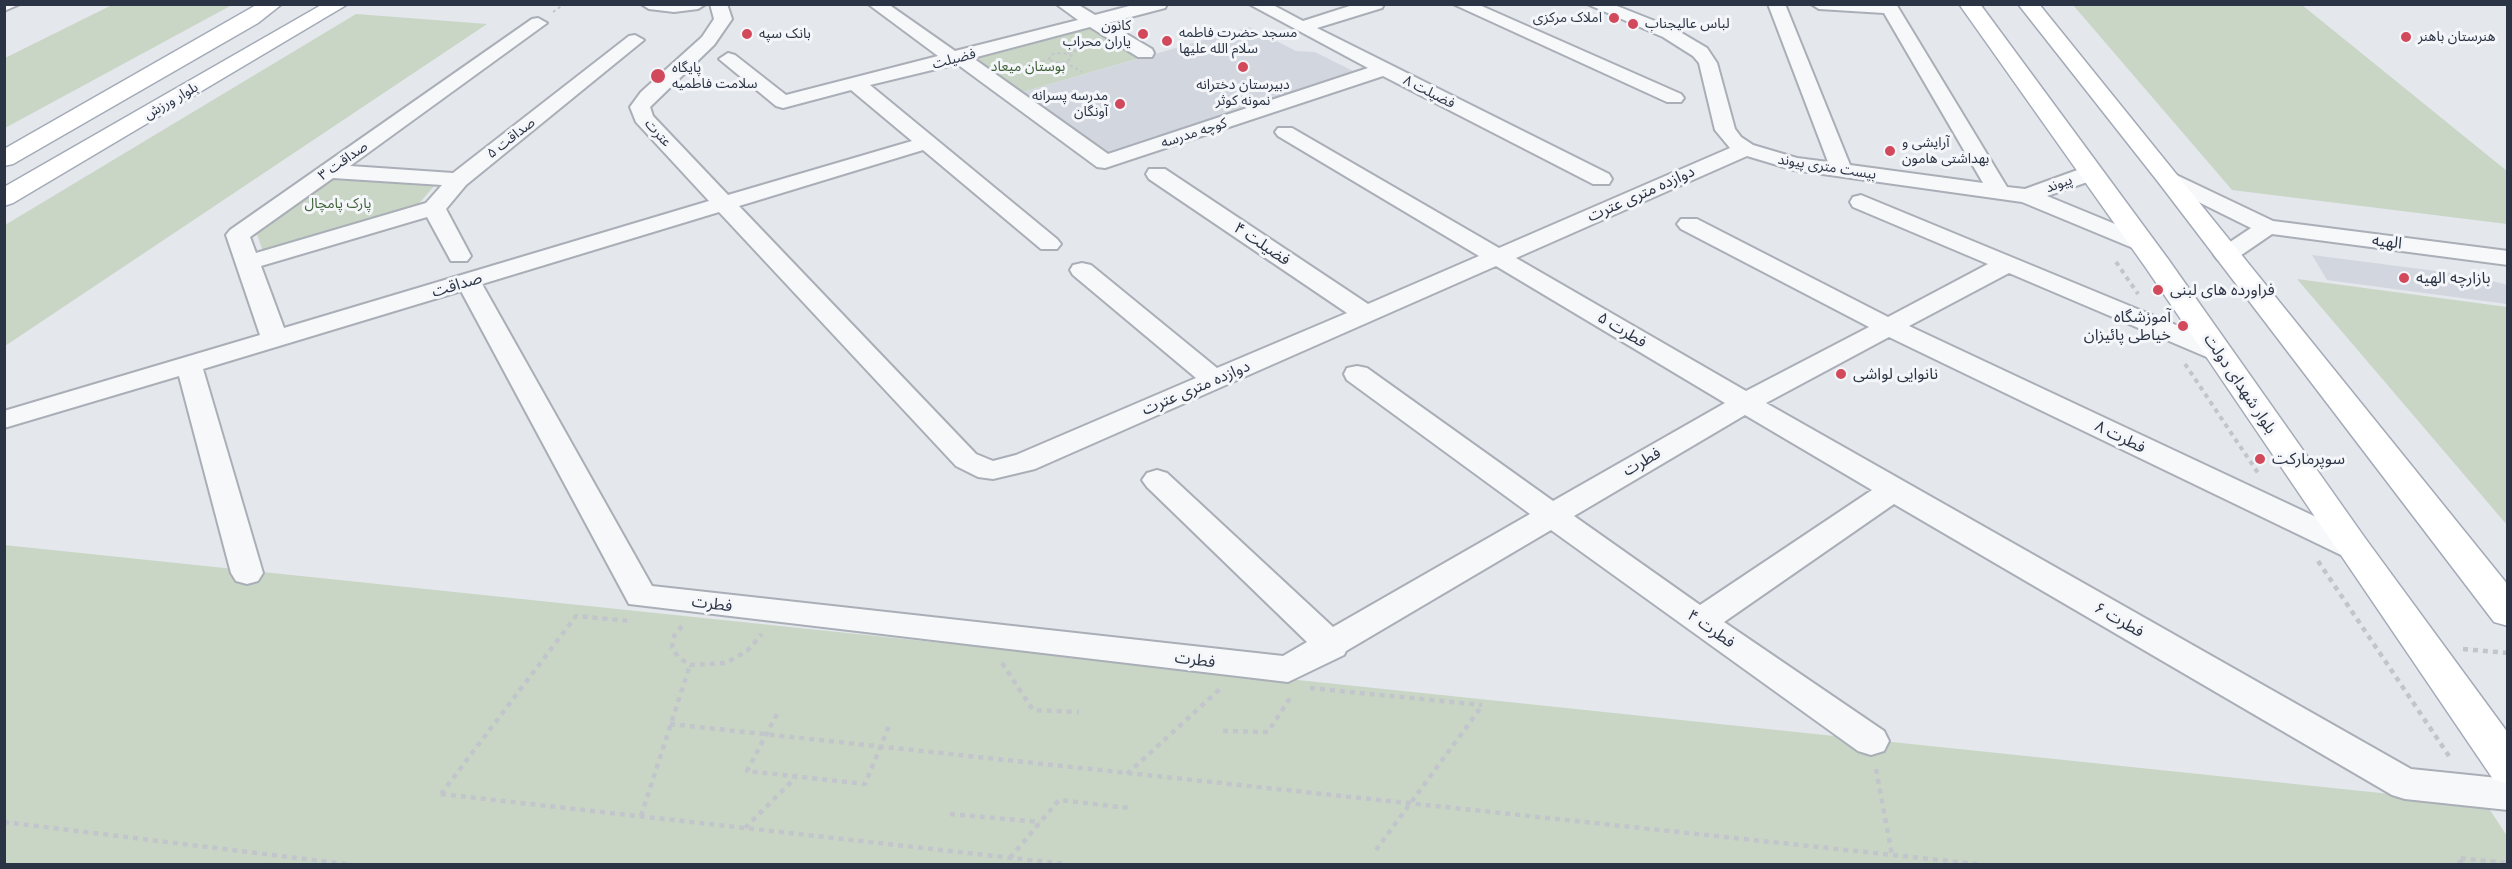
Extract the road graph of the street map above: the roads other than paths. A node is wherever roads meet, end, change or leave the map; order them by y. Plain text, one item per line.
1 (12, 4) edge
2 (272, 4) edge
3 (338, 4) edge
4 (649, 4) edge
5 (698, 4) edge
6 (718, 4) edge
7 (876, 4) edge
8 (1064, 4) edge
9 (1159, 4) edge
10 (1257, 4) edge
11 (1376, 4) edge
12 (1461, 4) edge
13 (1595, 4) edge
14 (1776, 4) edge
15 (1819, 4) edge
16 (1969, 4) edge
17 (2028, 4) edge
18 (4, 6) edge
19 (1888, 6) edge
20 (251, 19) junction
21 (305, 21) junction
22 (1094, 22) junction
23 (538, 24) dead end
24 (1301, 27) junction
25 (635, 40) dead end
26 (1145, 53) dead end
27 (956, 58) junction
28 (728, 59) dead end
29 (1384, 69) junction
30 (856, 84) junction
31 (1674, 98) dead end
32 (1285, 132) dead end
33 (926, 142) junction
34 (1746, 149) junction
35 (4, 159) edge
36 (329, 171) junction
37 (1842, 171) junction
38 (2091, 173) junction
39 (1157, 174) dead end
40 (2168, 178) junction
41 (1601, 179) dead end
42 (458, 180) junction
43 (1999, 192) junction
44 (2027, 196) junction
45 (4, 198) edge
46 (1860, 202) dead end
47 (724, 204) junction
48 (434, 208) junction
49 (1689, 224) dead end
50 (2268, 227) junction
51 (2141, 243) junction
52 (1050, 244) dead end
53 (2448, 250) junction
54 (2226, 255) junction
55 (1498, 256) junction
56 (2508, 258) edge
57 (247, 263) junction
58 (2005, 265) junction
59 (464, 268) junction
60 (1082, 270) dead end
61 (2508, 273) edge
62 (1366, 314) junction
63 (1889, 327) junction
64 (275, 339) junction
65 (2218, 352) junction
66 (189, 365) junction
67 (1357, 374) dead end
68 (1215, 380) junction
69 (1745, 403) junction
70 (4, 420) edge
71 (1157, 480) dead end
72 (1893, 490) junction
73 (1552, 514) junction
74 (2352, 548) junction
75 (247, 573) dead end
76 (2508, 612) edge
77 (1700, 622) junction
78 (1332, 646) junction
79 (1871, 741) road end
80 (2508, 767) edge
81 (2508, 795) edge

1 - 18 street
2 - 20 main road, بلوار ورزش
3 - 21 main road, بلوار ورزش
4 - 5 street
6 - 47 street, عترت
7 - 27 street
8 - 22 street
9 - 22 street, فضیلت
10 - 24 street, فضیلت ۸
11 - 24 street
12 - 31 street
13 - 34 street, بیست متری پیوند
14 - 37 street
15 - 19 street
16 - 38 main road, بلوار شهدای دولت
17 - 40 main road
19 - 43 street
20 - 21 main road
20 - 35 main road, بلوار ورزش
21 - 45 main road, بلوار ورزش
22 - 26 street
22 - 27 street, فضیلت
23 - 36 street, صداقت ۳
24 - 29 street, فضیلت ۸
25 - 42 street, صداقت ۵
27 - 29 street, کوچه مدرسه
27 - 30 street, فضیلت
28 - 30 street, فضیلت
29 - 41 street, فضیلت ۸
30 - 33 street
32 - 55 street, فطرت ۵
33 - 47 street
33 - 52 street
34 - 37 street, بیست متری پیوند
34 - 55 street, دوازده متری عترت
36 - 42 street
36 - 57 street, صداقت ۳
37 - 43 street, بیست متری پیوند
38 - 44 street, پیوند
38 - 51 main road, بلوار شهدای دولت
39 - 62 street, فضیلت ۴
40 - 50 street, الهیه
40 - 54 main road
42 - 48 street, صداقت ۵
43 - 44 street, بیست متری پیوند
44 - 51 street
46 - 58 street
47 - 59 street, صداقت
47 - 68 street, دوازده متری عترت
48 - 57 street
48 - 59 street
49 - 63 street, فطرت ۸
50 - 53 street, الهیه
50 - 54 street
51 - 65 main road, بلوار شهدای دولت
53 - 56 street, الهیه
53 - 61 street
54 - 76 main road
55 - 62 street, دوازده متری عترت
55 - 69 street, فطرت ۵
57 - 64 street, صداقت ۳
58 - 63 street, فطرت
58 - 65 street
59 - 64 street, صداقت
59 - 78 street, فطرت
60 - 68 street
62 - 68 street, دوازده متری عترت
63 - 69 street, فطرت
63 - 74 street, فطرت ۸
64 - 66 street, صداقت
65 - 74 main road, بلوار شهدای دولت
66 - 70 street, صداقت
66 - 75 street
67 - 73 street, فطرت ۴
69 - 72 street, فطرت ۶
69 - 73 street, فطرت
71 - 78 street
72 - 77 street
72 - 81 street, فطرت ۶
73 - 77 street, فطرت ۴
73 - 78 street, فطرت
74 - 80 main road, بلوار شهدای دولت
77 - 79 street, فطرت ۴

